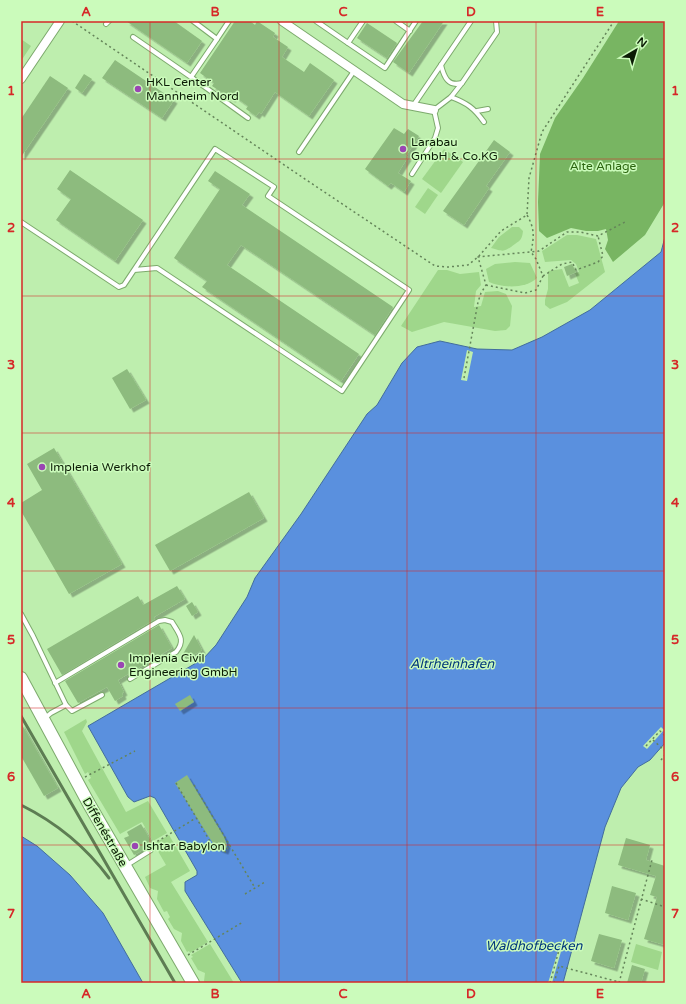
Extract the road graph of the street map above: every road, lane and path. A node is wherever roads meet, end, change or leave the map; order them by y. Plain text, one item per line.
1 (60, 21) edge
2 (72, 21) edge
3 (193, 21) edge
4 (229, 21) edge
5 (282, 21) edge
6 (316, 21) edge
7 (363, 21) edge
8 (396, 21) edge
9 (416, 21) edge
10 (471, 21) edge
11 (496, 21) edge
12 (614, 21) edge
13 (410, 31) junction
14 (133, 37) dead end
15 (217, 39) junction
16 (348, 43) junction
17 (441, 65) junction
18 (354, 71) junction
19 (191, 77) junction
20 (21, 79) edge
21 (462, 83) junction
22 (451, 97) junction
23 (413, 106) junction
24 (488, 109) dead end
25 (434, 110) junction
26 (476, 111) junction
27 (248, 118) dead end
28 (484, 122) dead end
29 (299, 152) dead end
30 (412, 174) dead end
31 (527, 215) junction
32 (21, 222) edge
33 (625, 222) dead end
34 (598, 236) junction
35 (531, 252) junction
36 (478, 257) junction
37 (134, 270) junction
38 (543, 276) junction
39 (486, 285) junction
40 (464, 378) dead end
41 (21, 614) edge
42 (21, 678) edge
43 (130, 679) dead end
44 (56, 683) junction
45 (102, 695) dead end
46 (66, 705) junction
47 (43, 720) junction
48 (665, 736) edge
49 (654, 740) junction
50 (646, 746) dead end
51 (135, 750) dead end
52 (665, 751) edge
53 (665, 755) edge
54 (661, 760) dead end
55 (84, 778) dead end
56 (176, 783) dead end
57 (194, 785) dead end
58 (196, 818) junction
59 (229, 844) junction
60 (151, 850) joint
61 (652, 860) dead end
62 (125, 866) junction
63 (265, 882) dead end
64 (255, 888) junction
65 (245, 894) dead end
66 (641, 899) junction
67 (665, 907) edge
68 (243, 922) dead end
69 (560, 950) dead end
70 (186, 956) dead end
71 (193, 983) edge
72 (550, 983) edge
73 (554, 983) edge
74 (619, 983) edge

1 - 20 street
2 - 36 path
3 - 15 lane
4 - 15 lane
5 - 18 street
6 - 16 lane
7 - 16 lane
8 - 13 lane
9 - 13 lane
10 - 17 lane
11 - 21 lane
12 - 31 path
13 - 16 lane
14 - 19 lane
15 - 19 lane
17 - 21 lane
17 - 23 lane
18 - 23 street
18 - 29 lane
19 - 27 lane
21 - 22 lane
22 - 25 lane
22 - 26 lane
23 - 25 street
24 - 26 lane
25 - 30 lane
26 - 28 lane
31 - 35 path
31 - 36 path
32 - 37 lane
33 - 34 path
34 - 35 path
34 - 38 path
35 - 36 path
35 - 38 path
36 - 39 path
37 - 37 lane
38 - 39 path
39 - 40 path
41 - 44 lane
42 - 47 main road, Diffenéstraße
43 - 44 lane
44 - 46 lane
45 - 46 lane
46 - 47 lane
47 - 62 main road, Diffenéstraße
48 - 49 path
49 - 50 path
49 - 52 path
51 - 55 path
53 - 54 path
56 - 58 path
57 - 59 path
58 - 59 path
58 - 60 path
59 - 64 path
60 - 62 lane
61 - 66 path
62 - 71 main road, Diffenéstraße
63 - 64 path
64 - 65 path
66 - 67 path
66 - 74 path
68 - 70 path
69 - 72 path
73 - 74 path

